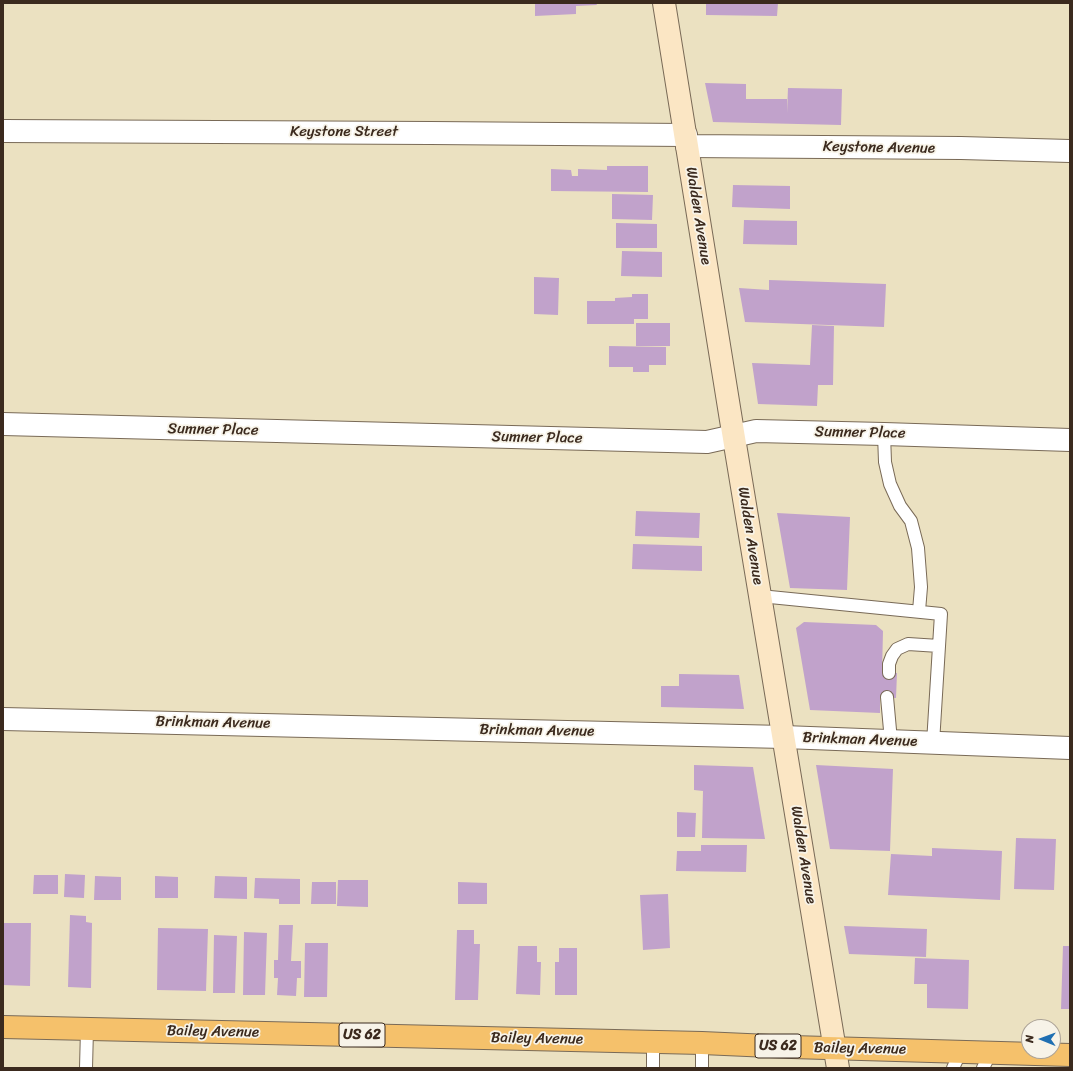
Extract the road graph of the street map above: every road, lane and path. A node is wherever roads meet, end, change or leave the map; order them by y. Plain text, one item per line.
1 (664, 3) edge
2 (3, 131) edge
3 (687, 141) junction
4 (1070, 151) edge
5 (3, 424) edge
6 (884, 434) junction
7 (734, 436) junction
8 (1070, 440) edge
9 (760, 596) junction
10 (919, 611) junction
11 (939, 646) junction
12 (889, 673) dead end
13 (887, 697) dead end
14 (3, 719) edge
15 (784, 737) junction
16 (891, 741) junction
17 (933, 743) junction
18 (1070, 748) edge
19 (3, 1027) edge
20 (87, 1029) junction
21 (653, 1042) junction
22 (702, 1043) junction
23 (1070, 1055) edge
24 (836, 1058) edge
25 (957, 1059) edge
26 (987, 1060) edge
27 (86, 1068) edge
28 (653, 1068) edge
29 (702, 1068) edge

1 - 3 main road, Walden Avenue
2 - 3 street, Keystone Street
3 - 4 street, Keystone Avenue
3 - 7 main road, Walden Avenue
5 - 7 street, Sumner Place
6 - 7 street, Sumner Place
6 - 8 street, Sumner Place
6 - 10 lane
7 - 9 main road, Walden Avenue
9 - 10 lane
9 - 15 main road, Walden Avenue
10 - 11 lane
11 - 12 lane
11 - 17 lane
13 - 16 lane
14 - 15 street, Brinkman Avenue
15 - 16 street, Brinkman Avenue
15 - 24 main road, Walden Avenue
16 - 17 street, Brinkman Avenue
17 - 18 street, Brinkman Avenue
19 - 20 main road, Bailey Avenue / US 62
20 - 21 main road, Bailey Avenue / US 62
20 - 27 lane
21 - 22 main road, Bailey Avenue / US 62
21 - 28 lane
22 - 24 main road, Bailey Avenue / US 62
22 - 29 lane
23 - 26 main road, Bailey Avenue / US 62
24 - 25 main road, Bailey Avenue / US 62
25 - 26 main road, Bailey Avenue / US 62

